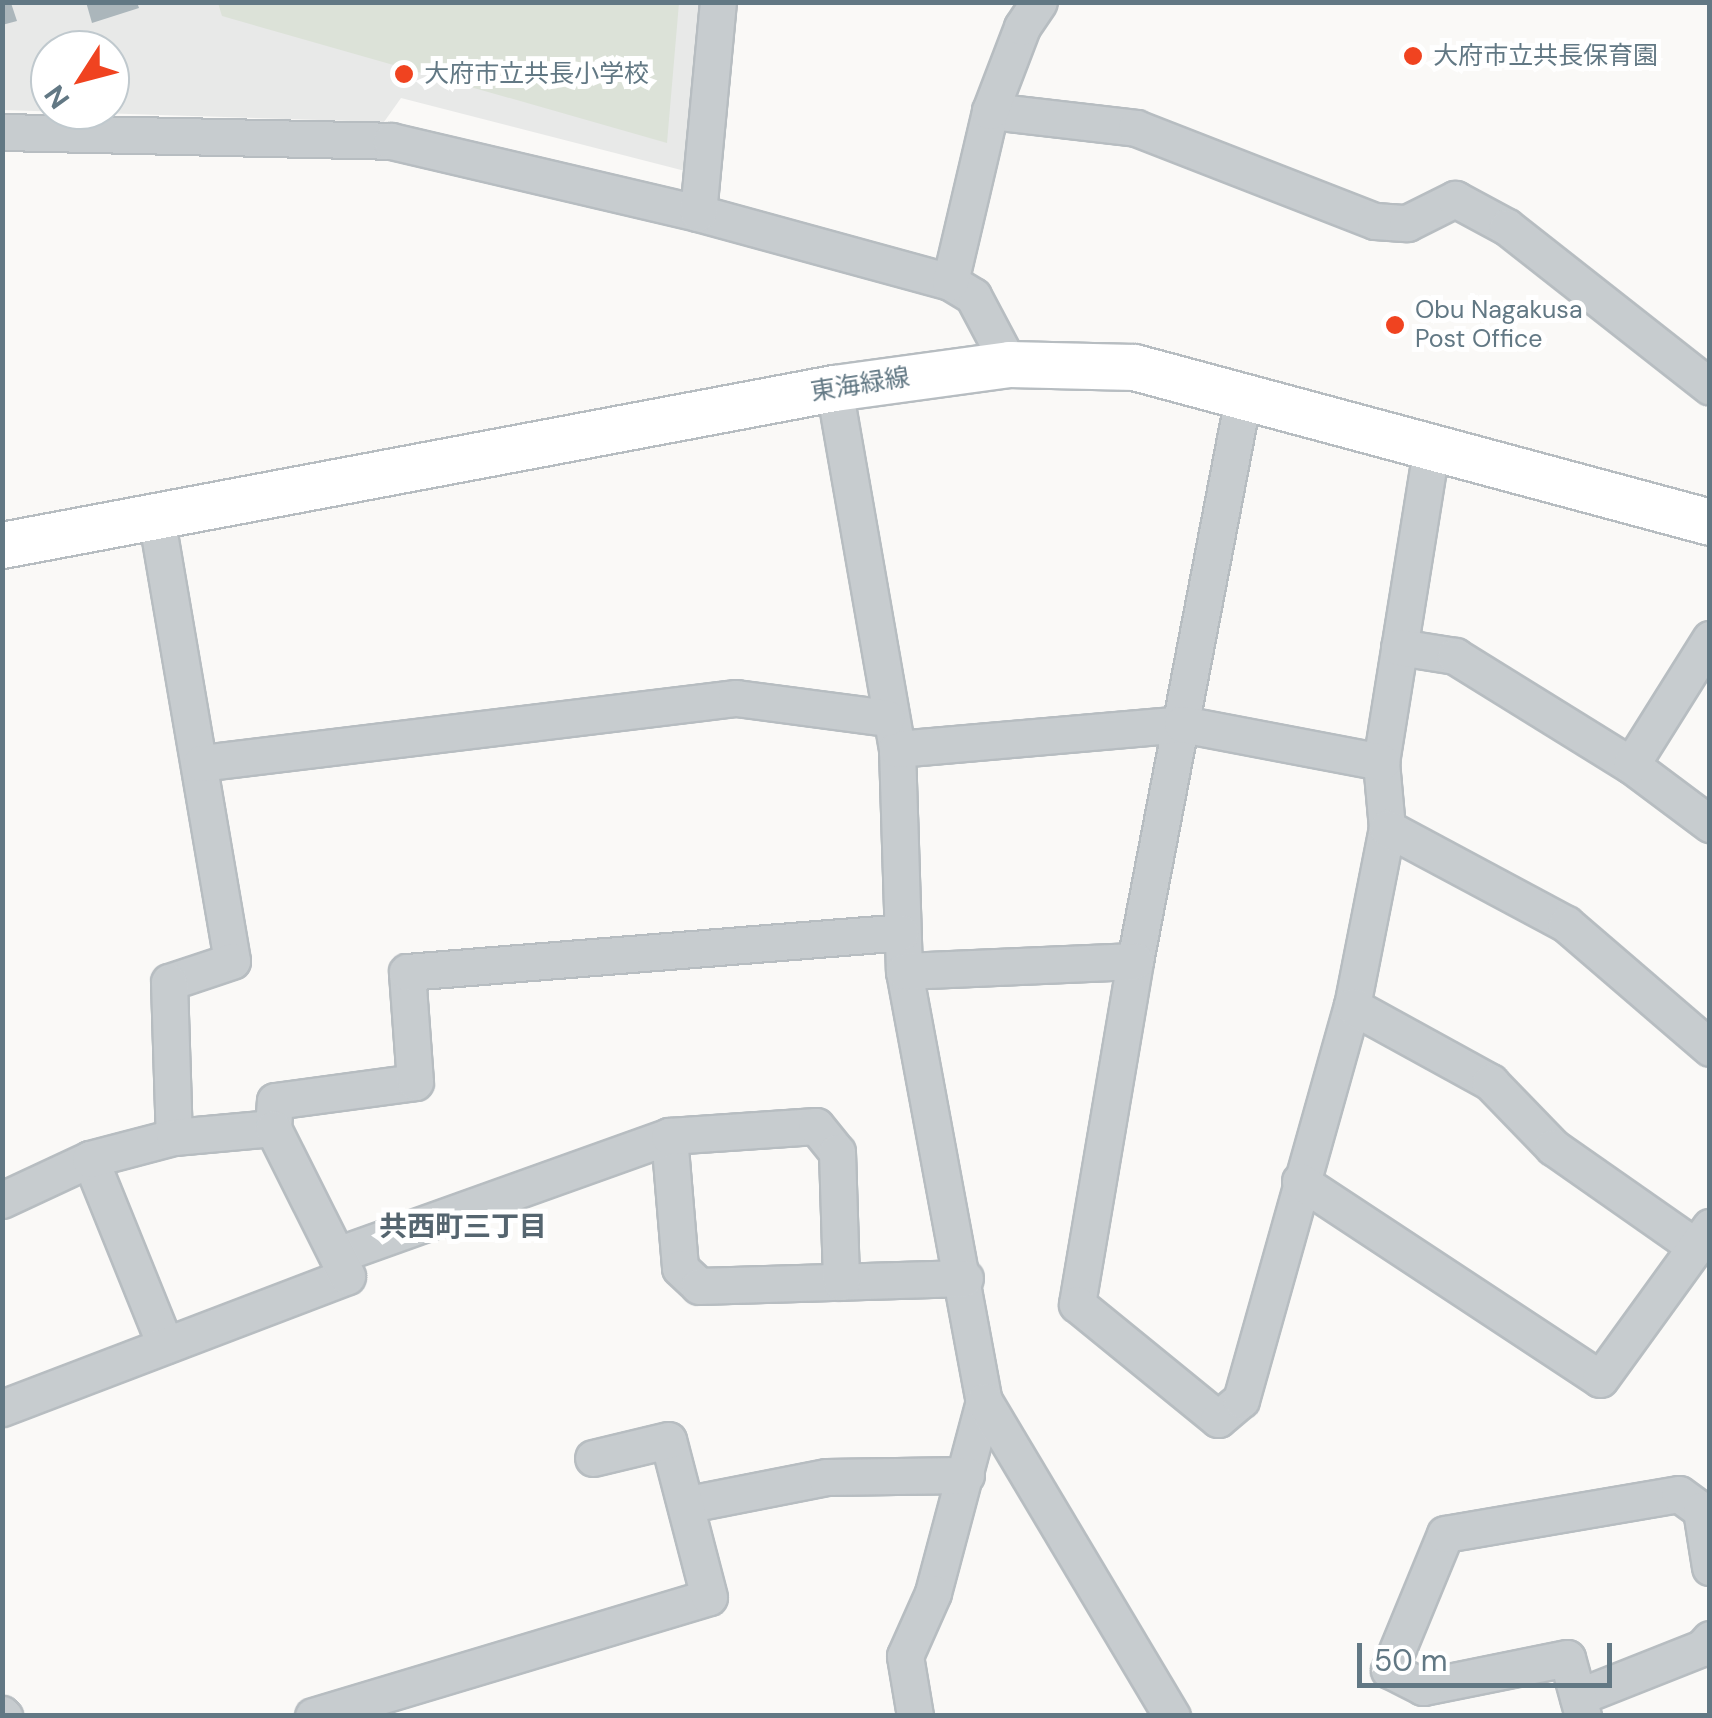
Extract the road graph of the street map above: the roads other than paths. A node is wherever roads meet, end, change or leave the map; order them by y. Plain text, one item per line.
1 (718, 2) edge
2 (1039, 2) edge
3 (990, 110) junction
4 (2, 132) edge
5 (698, 213) junction
6 (950, 282) junction
7 (1009, 364) junction
8 (1710, 386) edge
9 (834, 388) junction
10 (1244, 392) junction
11 (1432, 443) junction
12 (156, 516) junction
13 (1710, 522) edge
14 (2, 546) edge
15 (1710, 639) edge
16 (1399, 647) junction
17 (1182, 724) junction
18 (892, 733) junction
19 (1381, 762) junction
20 (201, 763) junction
21 (1631, 765) junction
22 (1710, 824) edge
23 (1387, 828) junction
24 (900, 932) junction
25 (1134, 961) junction
26 (904, 971) junction
27 (1352, 1006) junction
28 (1710, 1048) edge
29 (273, 1128) junction
30 (669, 1136) junction
31 (174, 1137) junction
32 (90, 1159) junction
33 (1300, 1180) junction
34 (2, 1200) edge
35 (1702, 1237) edge
36 (337, 1255) junction
37 (965, 1278) junction
38 (841, 1282) junction
39 (165, 1346) junction
40 (984, 1401) junction
41 (2, 1408) edge
42 (593, 1458) dead end
43 (966, 1475) junction
44 (688, 1504) junction
45 (1710, 1567) edge
46 (1710, 1639) edge
47 (1580, 1706) edge
48 (313, 1716) edge
49 (915, 1716) edge
50 (1172, 1716) edge

1 - 5 street
2 - 3 street
3 - 6 street
3 - 8 street
4 - 5 street
5 - 6 street
6 - 7 street
7 - 9 main road, 東海緑線
7 - 10 main road, 東海緑線
9 - 12 main road, 東海緑線
9 - 18 street
10 - 11 main road, 東海緑線
10 - 17 street
11 - 13 main road, 東海緑線
11 - 16 street
12 - 14 main road, 東海緑線
12 - 20 street
15 - 21 street
16 - 19 street
16 - 21 street
17 - 18 street
17 - 19 street
17 - 25 street
18 - 20 street
18 - 24 street
19 - 23 street
20 - 31 street
21 - 22 street
23 - 27 street
23 - 28 street
24 - 26 street
24 - 29 street
25 - 26 street
25 - 33 street
26 - 37 street
27 - 33 street
27 - 35 street
29 - 31 street
29 - 36 street
30 - 36 street
30 - 38 street
30 - 38 street
31 - 32 street
32 - 34 street
32 - 39 street
33 - 35 street
36 - 39 street
37 - 38 street
37 - 40 street
39 - 41 street
40 - 43 street
40 - 50 street
42 - 44 street
43 - 44 street
43 - 49 street
44 - 48 street
45 - 47 street
46 - 47 street

